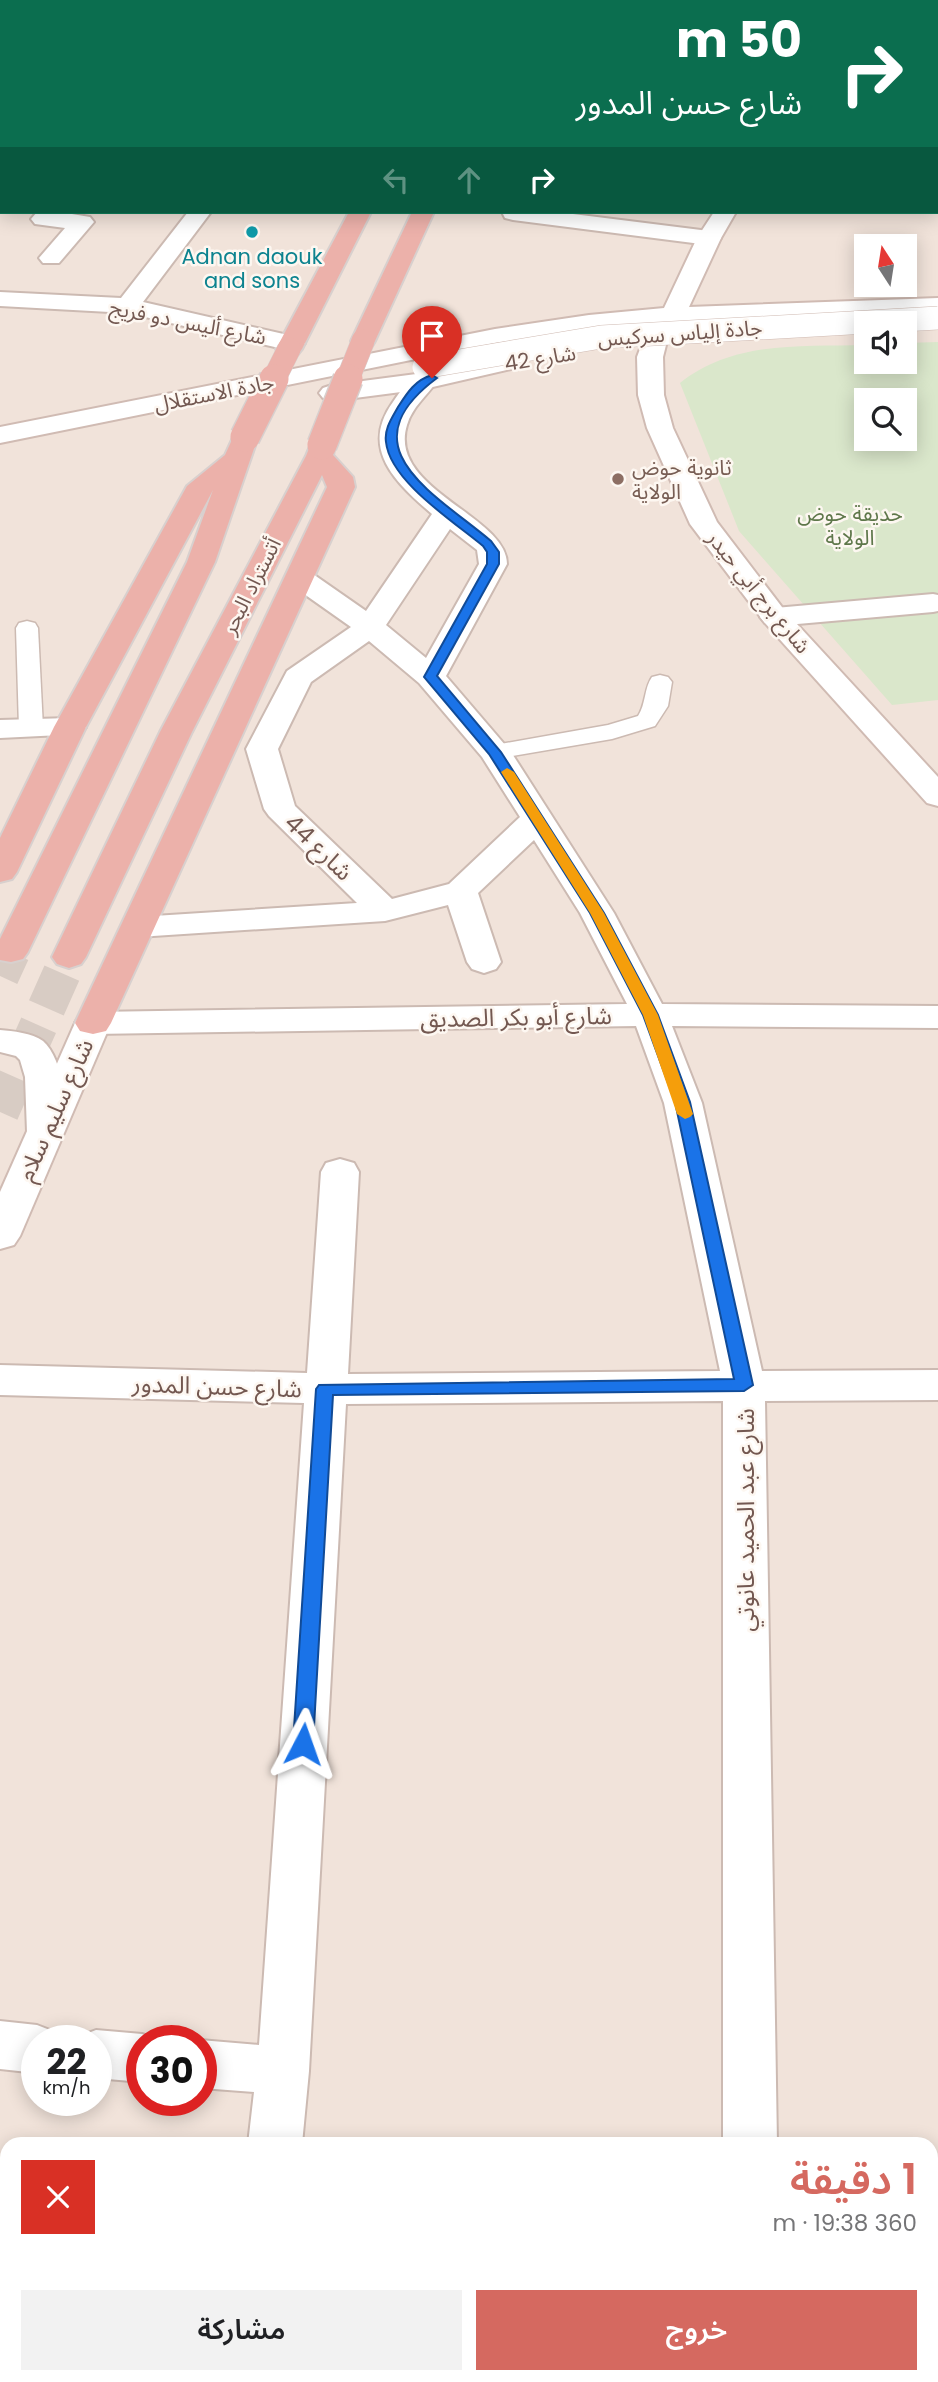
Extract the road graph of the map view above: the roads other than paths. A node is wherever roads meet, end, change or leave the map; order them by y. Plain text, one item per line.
1 (47, 214) edge
2 (198, 214) edge
3 (359, 214) edge
4 (422, 214) edge
5 (513, 214) dead end
6 (724, 214) edge
7 (709, 237) junction
8 (51, 258) dead end
9 (0, 299) edge
10 (938, 305) edge
11 (128, 306) junction
12 (673, 315) junction
13 (938, 318) edge
14 (938, 330) edge
15 (917, 331) edge
16 (854, 333) edge
17 (654, 342) junction
18 (290, 346) junction
19 (425, 366) junction
20 (289, 385) junction
21 (240, 405) junction
22 (0, 435) edge
23 (241, 447) junction
24 (320, 451) junction
25 (0, 456) edge
26 (447, 512) junction
27 (300, 578) junction
28 (933, 603) dead end
29 (775, 617) junction
30 (370, 627) junction
31 (27, 628) dead end
32 (430, 677) junction
33 (660, 682) dead end
34 (70, 727) junction
35 (32, 728) junction
36 (0, 729) edge
37 (495, 752) junction
38 (938, 796) edge
39 (537, 819) junction
40 (0, 872) edge
41 (461, 891) junction
42 (385, 911) junction
43 (138, 927) junction
44 (11, 952) tunnel mouth
45 (69, 957) tunnel mouth
46 (484, 962) dead end
47 (650, 1015) junction
48 (938, 1017) edge
49 (93, 1023) junction
50 (0, 1041) edge
51 (46, 1132) junction
52 (340, 1172) dead end
53 (0, 1236) edge
54 (0, 1380) edge
55 (744, 1385) junction
56 (938, 1385) edge
57 (325, 1389) junction
58 (0, 2046) edge
59 (21, 2048) edge
60 (217, 2065) edge
61 (283, 2071) junction
62 (276, 2137) edge
63 (750, 2137) edge

1 - 8 street
2 - 11 street
3 - 18 highway
4 - 24 highway, أتستراد البحر, bridge
5 - 7 street
6 - 7 street, شارع برج أبي حيدر
7 - 12 street, شارع برج أبي حيدر
9 - 11 street, شارع أليس دو فريج
10 - 12 street, جادة إلياس سركيس
11 - 18 street, شارع أليس دو فريج
12 - 17 street, شارع برج أبي حيدر
12 - 19 street, جادة إلياس سركيس
13 - 19 street, جادة إلياس سركيس, bridge
14 - 15 street
16 - 17 street, شارع 42
17 - 19 street, شارع 42
17 - 29 street, شارع برج أبي حيدر
18 - 23 highway, bridge
19 - 20 street, جادة الاستقلال
19 - 21 street, شارع 42
19 - 26 street
20 - 21 street, جادة الاستقلال
20 - 22 street, جادة الاستقلال
21 - 25 street, جادة الاستقلال
23 - 34 highway
23 - 44 highway
24 - 27 highway
24 - 45 highway, أتستراد البحر
26 - 30 street, شارع 44
26 - 32 street
27 - 30 street, شارع عبد الحميد عانوتي
27 - 43 highway
28 - 29 street
29 - 38 street, شارع برج أبي حيدر
30 - 32 street, شارع عبد الحميد عانوتي
30 - 42 street, شارع 44
31 - 35 lane
32 - 37 street, شارع عبد الحميد عانوتي
33 - 37 lane
34 - 35 street
34 - 40 highway
35 - 36 street
37 - 39 street, شارع عبد الحميد عانوتي
39 - 41 street
39 - 47 street, شارع عبد الحميد عانوتي
41 - 42 street
41 - 46 street
42 - 43 street, شارع 44
43 - 49 highway
47 - 48 street, شارع أبو بكر الصديق
47 - 49 street, شارع أبو بكر الصديق
47 - 55 street, شارع عبد الحميد عانوتي
49 - 51 street, شارع سليم سلام
50 - 51 street
51 - 53 street, شارع سليم سلام
52 - 57 street
54 - 57 street, شارع حسن المدور
55 - 56 street, شارع حسن المدور
55 - 57 street, شارع حسن المدور
55 - 63 street, شارع عبد الحميد عانوتي
57 - 61 street
58 - 59 street
60 - 61 street
61 - 62 street

